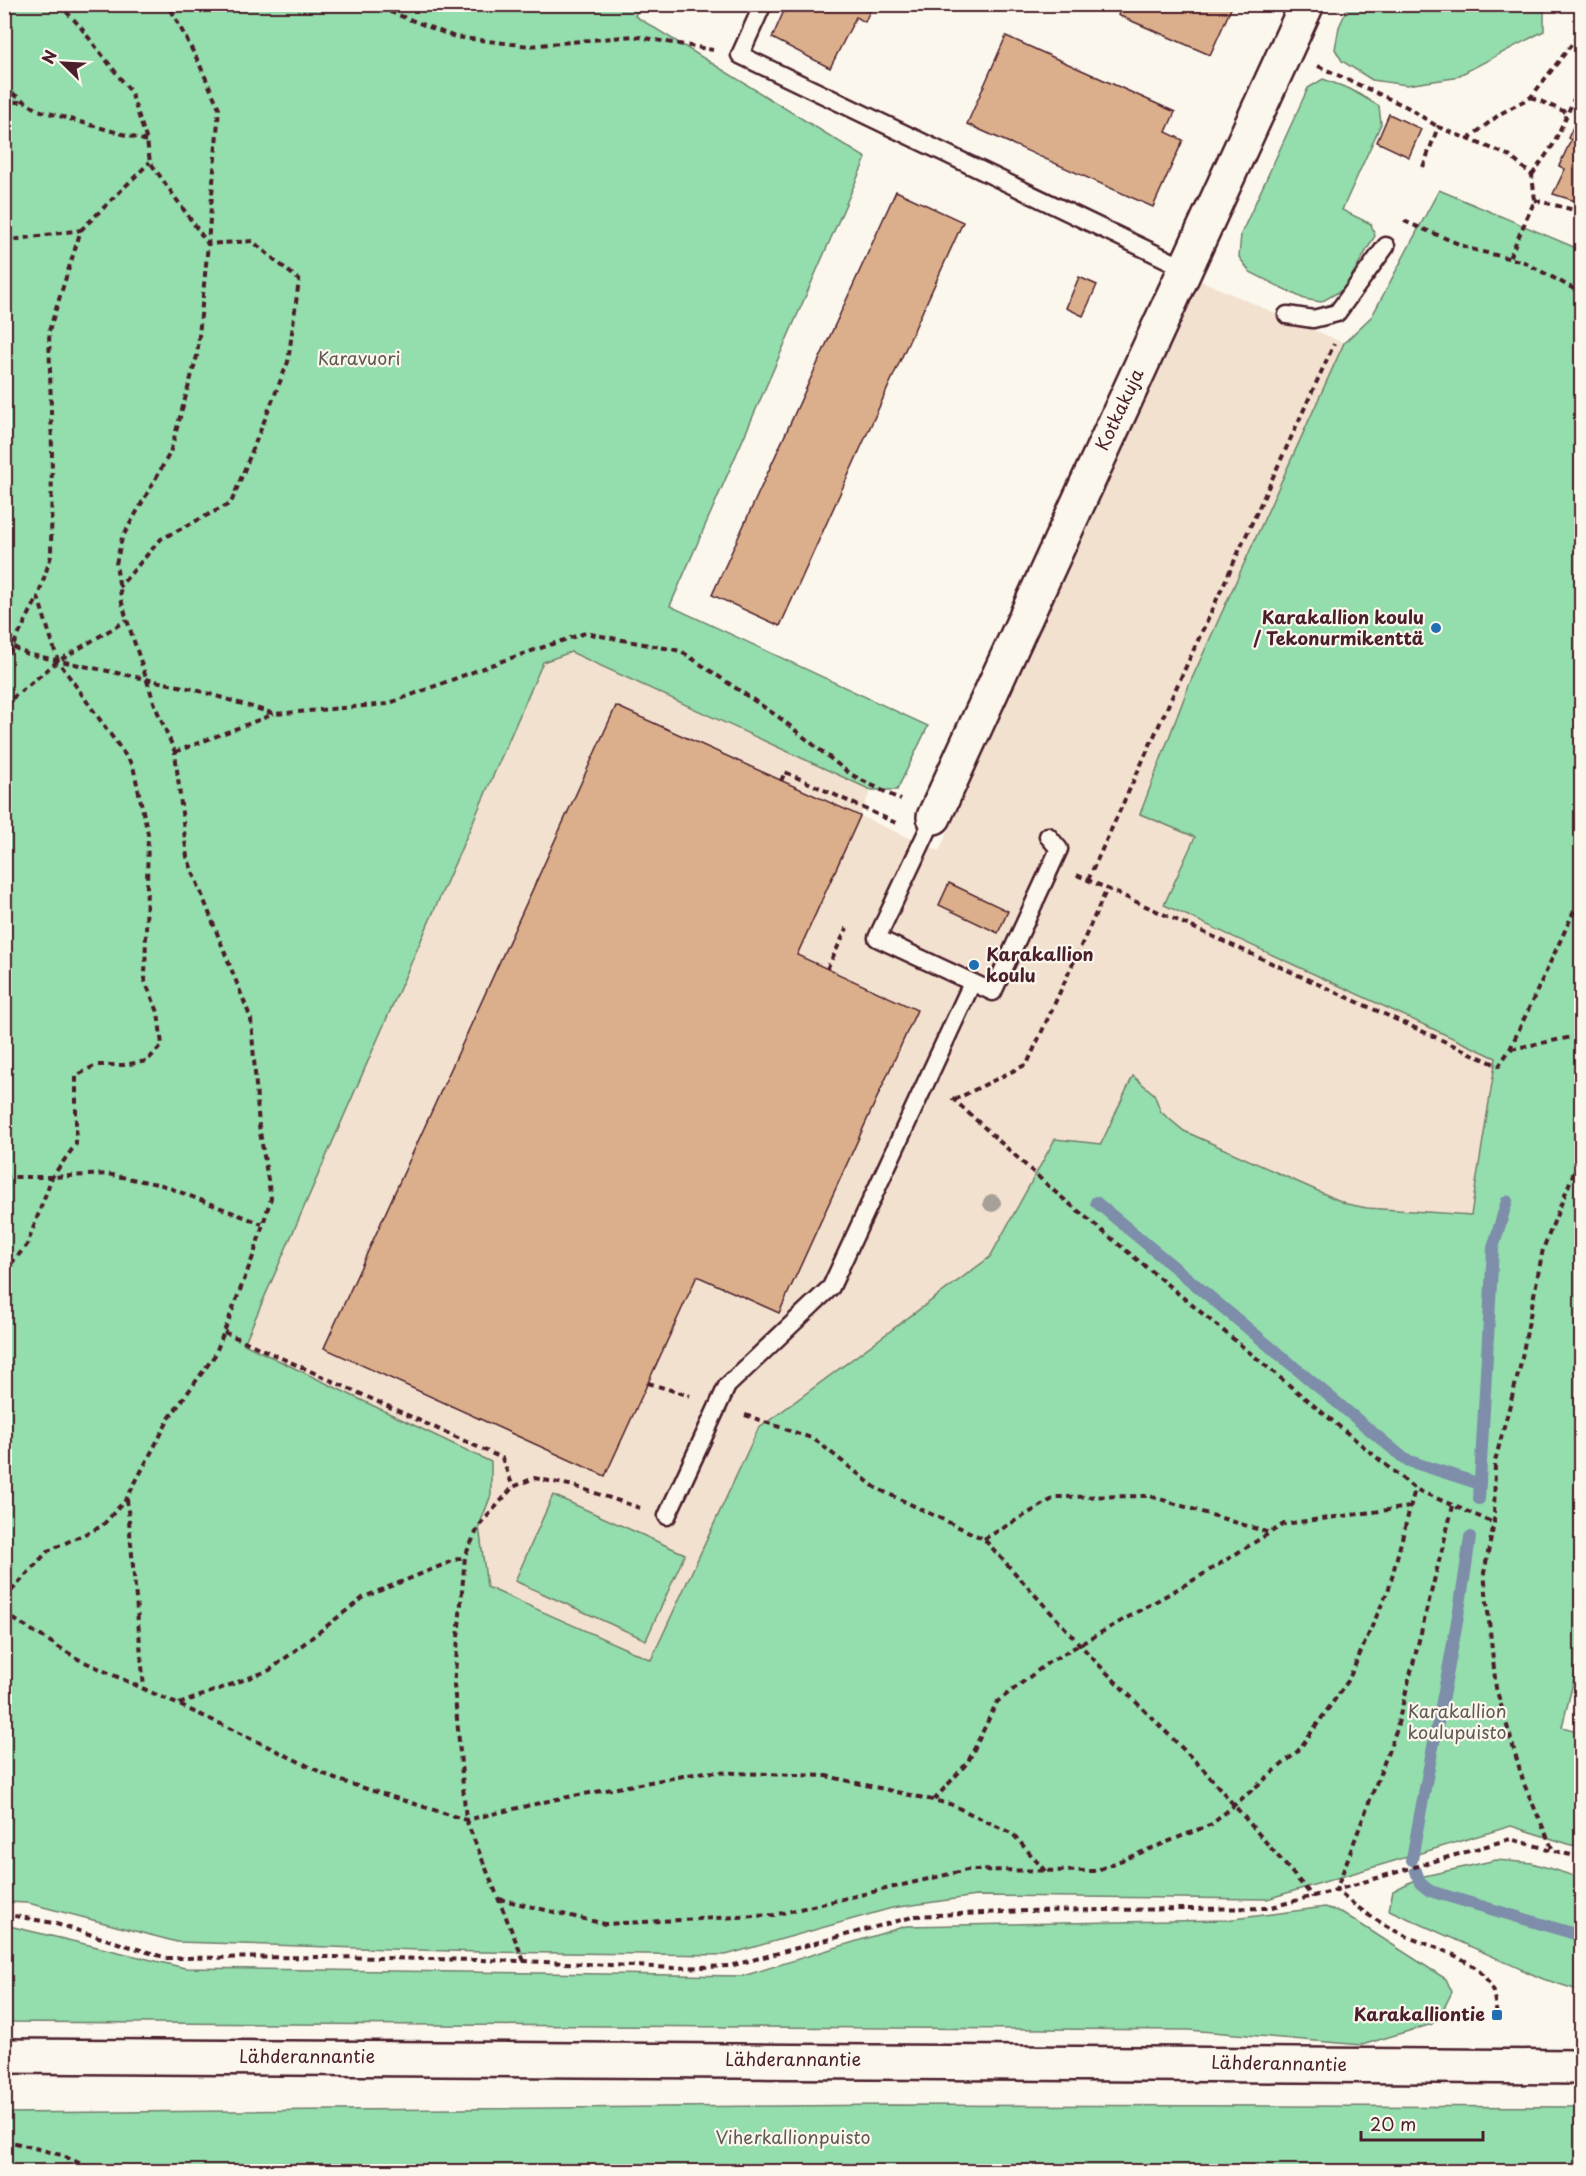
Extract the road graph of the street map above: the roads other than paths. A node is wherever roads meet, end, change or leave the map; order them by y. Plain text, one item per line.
1 (763, 4) edge
2 (1307, 4) edge
3 (1386, 246) dead end
4 (1185, 268) junction
5 (1287, 315) dead end
6 (934, 817) joint
7 (1048, 836) dead end
8 (972, 982) junction
9 (668, 1516) road end
10 (4, 2056) edge
11 (1581, 2067) edge

1 - 4 lane
2 - 4 main road, Kotkakuja
3 - 5 lane
4 - 6 main road, Kotkakuja
6 - 8 lane
7 - 8 lane
8 - 9 lane
10 - 11 main road, Lähderannantie

